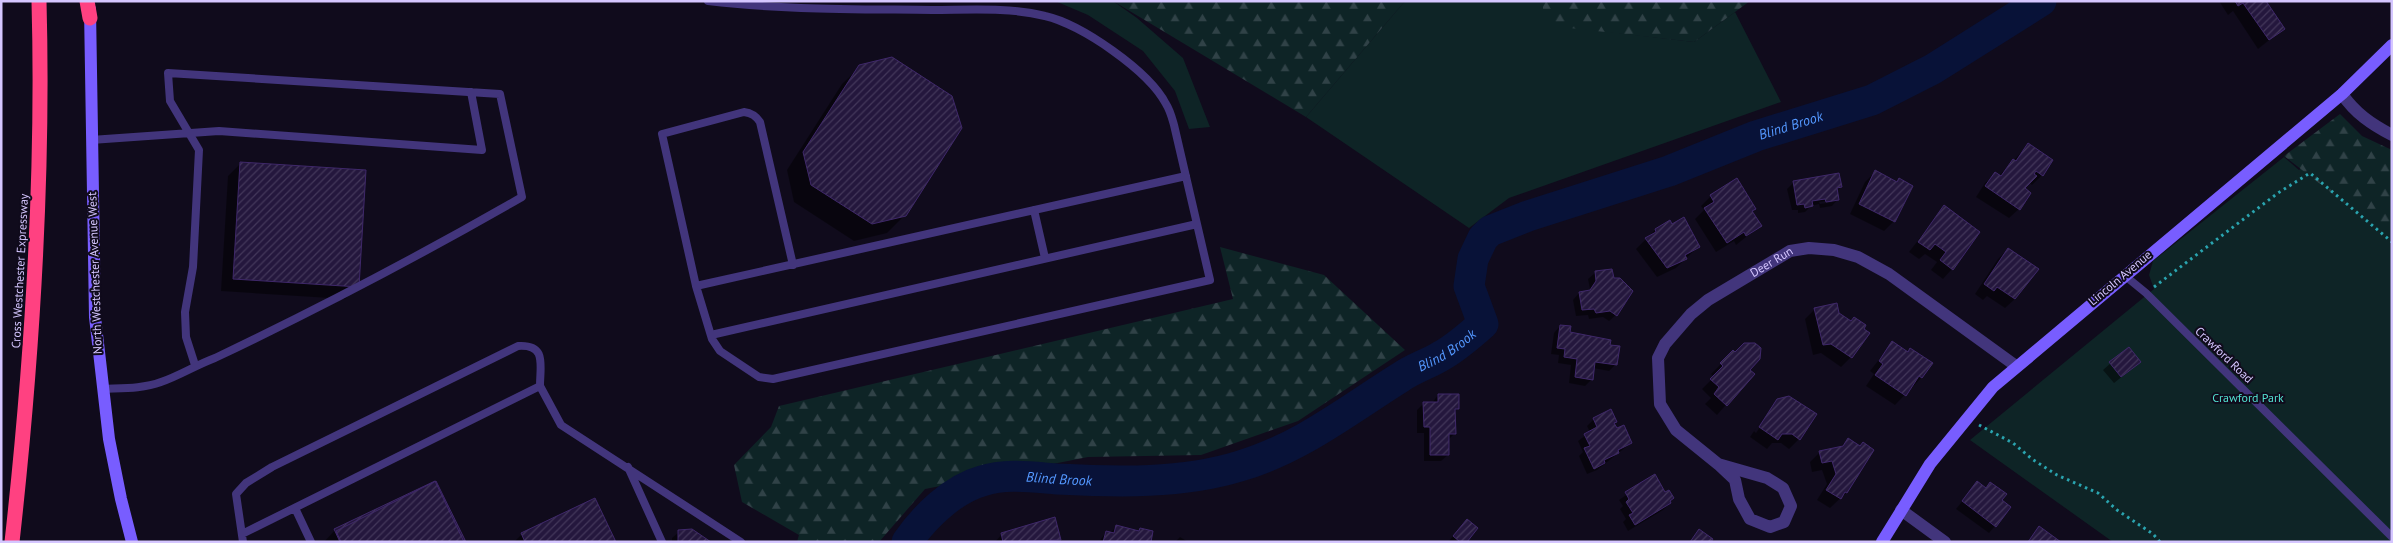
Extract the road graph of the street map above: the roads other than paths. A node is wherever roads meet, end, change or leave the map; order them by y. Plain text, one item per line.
1 (39, 1) edge
2 (88, 1) edge
3 (708, 1) edge
4 (90, 18) joint
5 (2392, 45) edge
6 (471, 92) junction
7 (2342, 94) junction
8 (191, 133) junction
9 (2392, 134) edge
10 (91, 140) junction
11 (1186, 176) junction
12 (1034, 210) junction
13 (1197, 224) junction
14 (1045, 258) junction
15 (792, 265) junction
16 (2124, 275) junction
17 (696, 286) junction
18 (711, 335) junction
19 (194, 365) junction
20 (2016, 366) junction
21 (540, 386) junction
22 (102, 389) junction
23 (1718, 464) junction
24 (628, 467) junction
25 (295, 508) junction
26 (1901, 510) junction
27 (243, 538) edge
28 (2392, 538) edge
29 (12, 542) edge
30 (132, 542) edge
31 (311, 542) edge
32 (662, 542) edge
33 (742, 542) edge
34 (1882, 542) edge
35 (1945, 542) edge

1 - 29 highway, Cross Westchester Expressway
2 - 4 highway
3 - 11 lane
4 - 10 street, North Westchester Avenue West
5 - 7 street, Lincoln Avenue
6 - 8 lane
6 - 8 lane
6 - 19 lane
7 - 9 street
7 - 16 street, Lincoln Avenue
8 - 10 lane
8 - 19 lane
10 - 22 street, North Westchester Avenue West
11 - 12 lane
11 - 13 lane
12 - 14 lane
12 - 15 lane
13 - 14 lane
13 - 18 lane
14 - 18 lane
15 - 17 lane
15 - 17 lane
16 - 20 street, Lincoln Avenue
16 - 28 lane, Crawford Road
17 - 18 lane
19 - 22 lane
20 - 23 street, Deer Run
20 - 26 street, Lincoln Avenue
21 - 24 lane
21 - 25 lane
21 - 27 lane
22 - 30 street, North Westchester Avenue West
23 - 23 street, Deer Run
24 - 32 lane
24 - 33 lane
25 - 27 lane
25 - 31 lane
26 - 34 street, Lincoln Avenue
26 - 35 street

